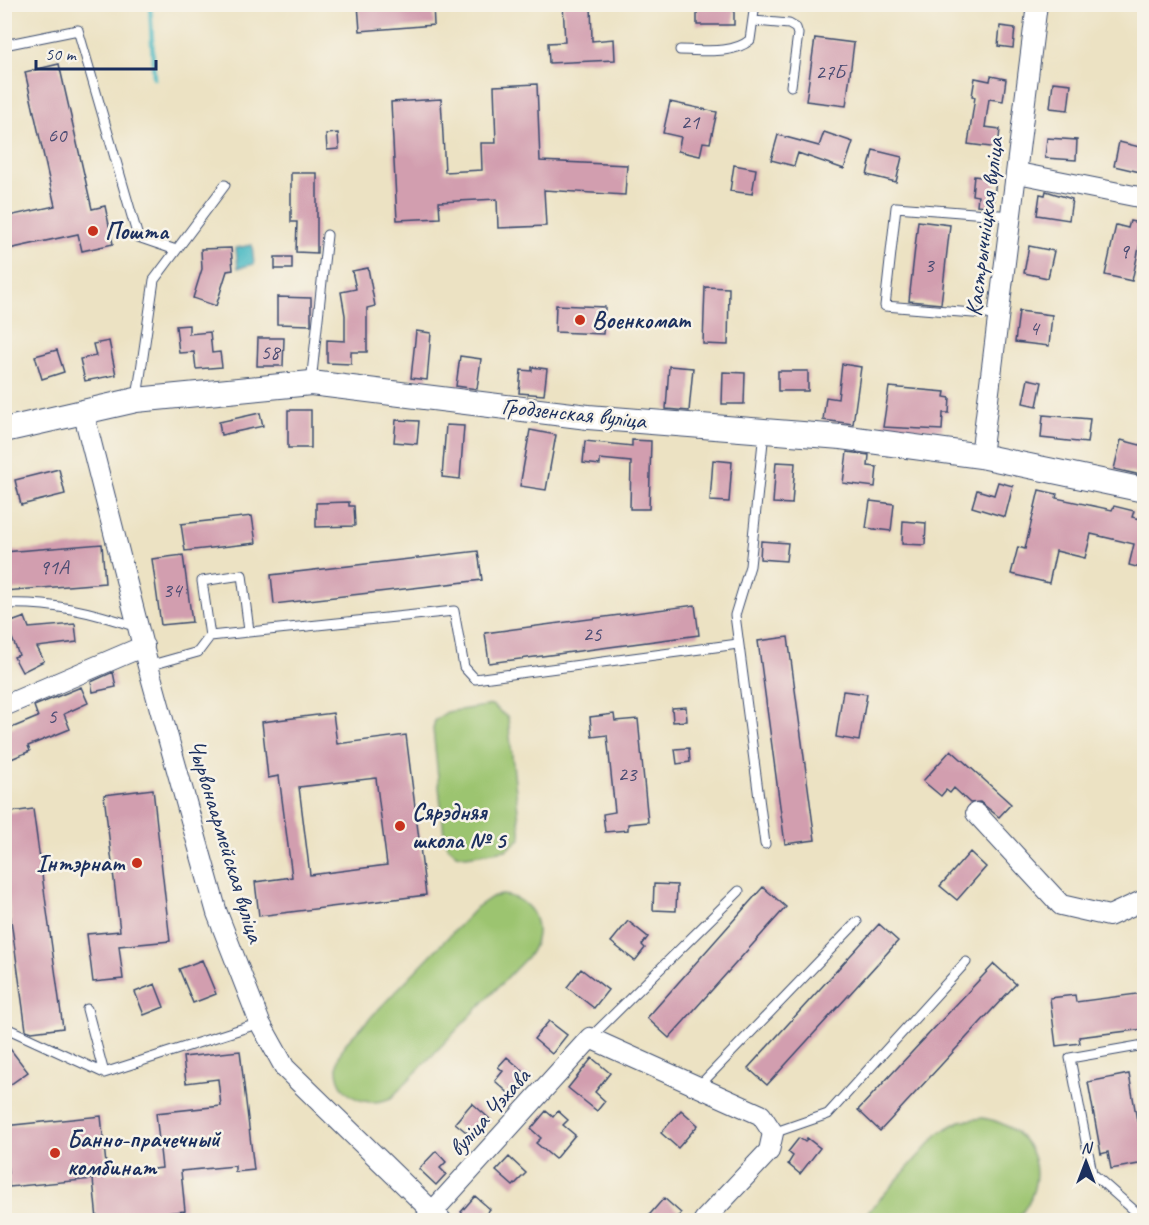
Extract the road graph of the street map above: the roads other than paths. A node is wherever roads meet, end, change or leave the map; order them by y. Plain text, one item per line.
1 (755, 4) edge
2 (1037, 4) edge
3 (754, 21) junction
4 (4, 45) edge
5 (680, 50) dead end
6 (791, 86) dead end
7 (1018, 173) junction
8 (225, 185) dead end
9 (1144, 198) edge
10 (1012, 216) junction
11 (327, 235) dead end
12 (176, 250) junction
13 (998, 315) junction
14 (311, 383) junction
15 (136, 400) junction
16 (83, 411) junction
17 (4, 430) edge
18 (765, 430) junction
19 (981, 456) junction
20 (1144, 490) edge
21 (4, 604) edge
22 (249, 631) junction
23 (142, 636) junction
24 (210, 636) junction
25 (738, 644) junction
26 (148, 666) junction
27 (4, 706) edge
28 (976, 813) dead end
29 (765, 844) dead end
30 (739, 891) dead end
31 (1144, 900) edge
32 (857, 922) dead end
33 (966, 962) dead end
34 (87, 1009) dead end
35 (260, 1023) junction
36 (4, 1027) edge
37 (590, 1038) junction
38 (1144, 1045) edge
39 (104, 1073) junction
40 (699, 1086) junction
41 (772, 1133) junction
42 (433, 1218) edge
43 (1144, 1219) edge
44 (704, 1221) edge

1 - 3 lane
2 - 7 street, Кастрычніцкая вуліца
3 - 5 lane
3 - 6 lane
4 - 12 lane
7 - 9 street
7 - 10 street, Кастрычніцкая вуліца
8 - 12 lane
10 - 13 street, Кастрычніцкая вуліца
10 - 13 lane
11 - 14 lane
12 - 15 lane
13 - 19 street, Кастрычніцкая вуліца
14 - 15 street, Гродзенская вуліца
14 - 18 street, Гродзенская вуліца
15 - 16 street, Гродзенская вуліца
16 - 17 street, Гродзенская вуліца
16 - 23 street, Чырвонаармейская вуліца
18 - 19 street, Гродзенская вуліца
18 - 25 lane
19 - 20 street, Гродзенская вуліца
21 - 23 lane
22 - 24 lane
22 - 24 lane
22 - 25 lane
23 - 26 street, Чырвонаармейская вуліца
23 - 27 street
24 - 26 lane
25 - 29 lane
26 - 35 street, Чырвонаармейская вуліца
28 - 31 street
30 - 37 lane
32 - 40 lane
33 - 41 lane
34 - 39 lane
35 - 39 lane
35 - 42 street, Чырвонаармейская вуліца
36 - 39 lane
37 - 40 street
37 - 42 street, вуліца Чэхава
38 - 43 lane
40 - 41 street
41 - 44 street

